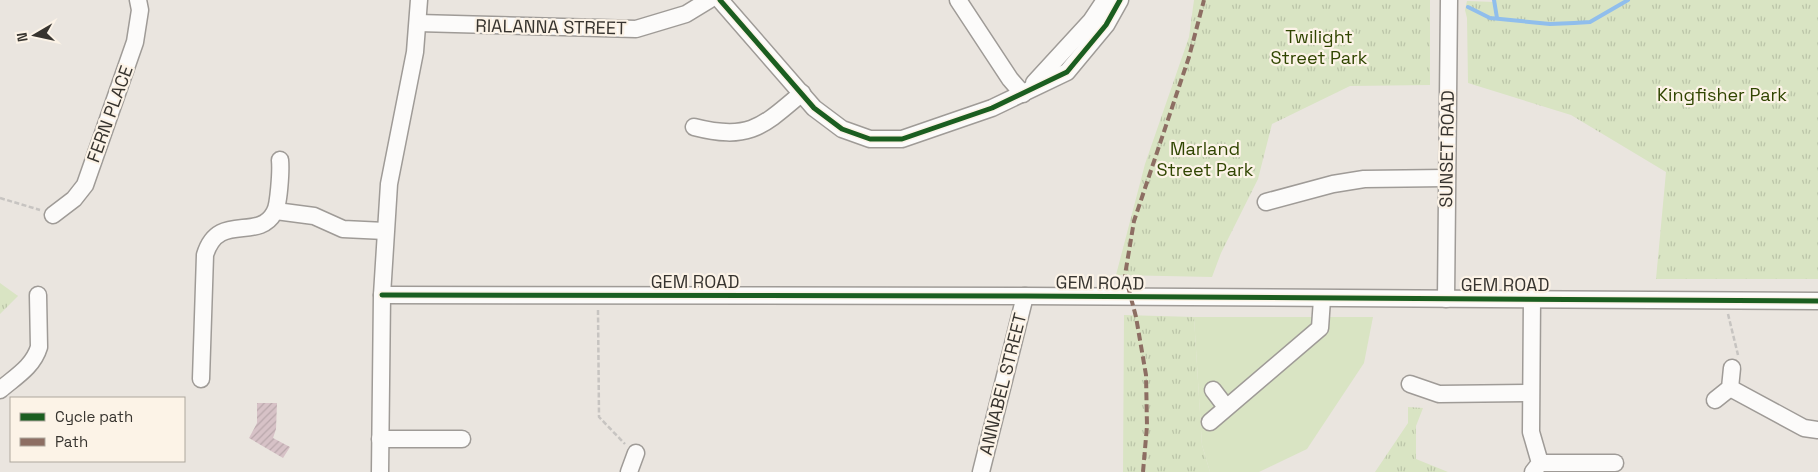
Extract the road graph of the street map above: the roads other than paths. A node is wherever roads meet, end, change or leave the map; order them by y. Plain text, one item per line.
1 (138, 0) edge
2 (419, 0) edge
3 (709, 0) edge
4 (720, 0) edge
5 (958, 0) edge
6 (1105, 0) edge
7 (1120, 0) edge
8 (1449, 0) edge
9 (418, 23) junction
10 (802, 93) junction
11 (1024, 94) junction
12 (694, 127) dead end
13 (280, 160) dead end
14 (1446, 178) junction
15 (1266, 202) dead end
16 (276, 211) junction
17 (53, 214) road end
18 (386, 231) junction
19 (38, 294) dead end
20 (382, 295) junction
21 (1025, 296) junction
22 (1532, 298) junction
23 (1446, 299) junction
24 (1322, 300) junction
25 (1818, 301) edge
26 (1732, 368) road end
27 (202, 379) dead end
28 (1410, 384) dead end
29 (1730, 388) junction
30 (0, 390) edge
31 (1213, 390) dead end
32 (1530, 393) junction
33 (1715, 400) dead end
34 (1226, 407) junction
35 (1210, 422) dead end
36 (1818, 430) edge
37 (380, 439) junction
38 (462, 439) dead end
39 (636, 453) road end
40 (1615, 463) dead end
41 (1536, 468) edge
42 (380, 472) edge
43 (629, 472) edge
44 (981, 472) edge

1 - 17 street, FERN PLACE
2 - 9 street
3 - 9 street, RIALANNA STREET
4 - 10 street
5 - 11 street
6 - 11 street
7 - 11 street
8 - 14 street, SUNSET ROAD
9 - 18 street
10 - 11 street
10 - 12 street
13 - 16 street
14 - 15 street
14 - 23 street, SUNSET ROAD
16 - 18 street
16 - 27 street
18 - 20 street
19 - 30 street
20 - 21 street, GEM ROAD
20 - 37 street
21 - 24 street, GEM ROAD
21 - 44 street, ANNABEL STREET
22 - 23 street, GEM ROAD
22 - 25 street, GEM ROAD
22 - 32 street
23 - 24 street, GEM ROAD
24 - 34 street
26 - 29 street
28 - 32 street
29 - 33 street
29 - 36 street
31 - 34 street
32 - 41 street
34 - 35 street
37 - 38 street
37 - 42 street
39 - 43 street
40 - 41 street

